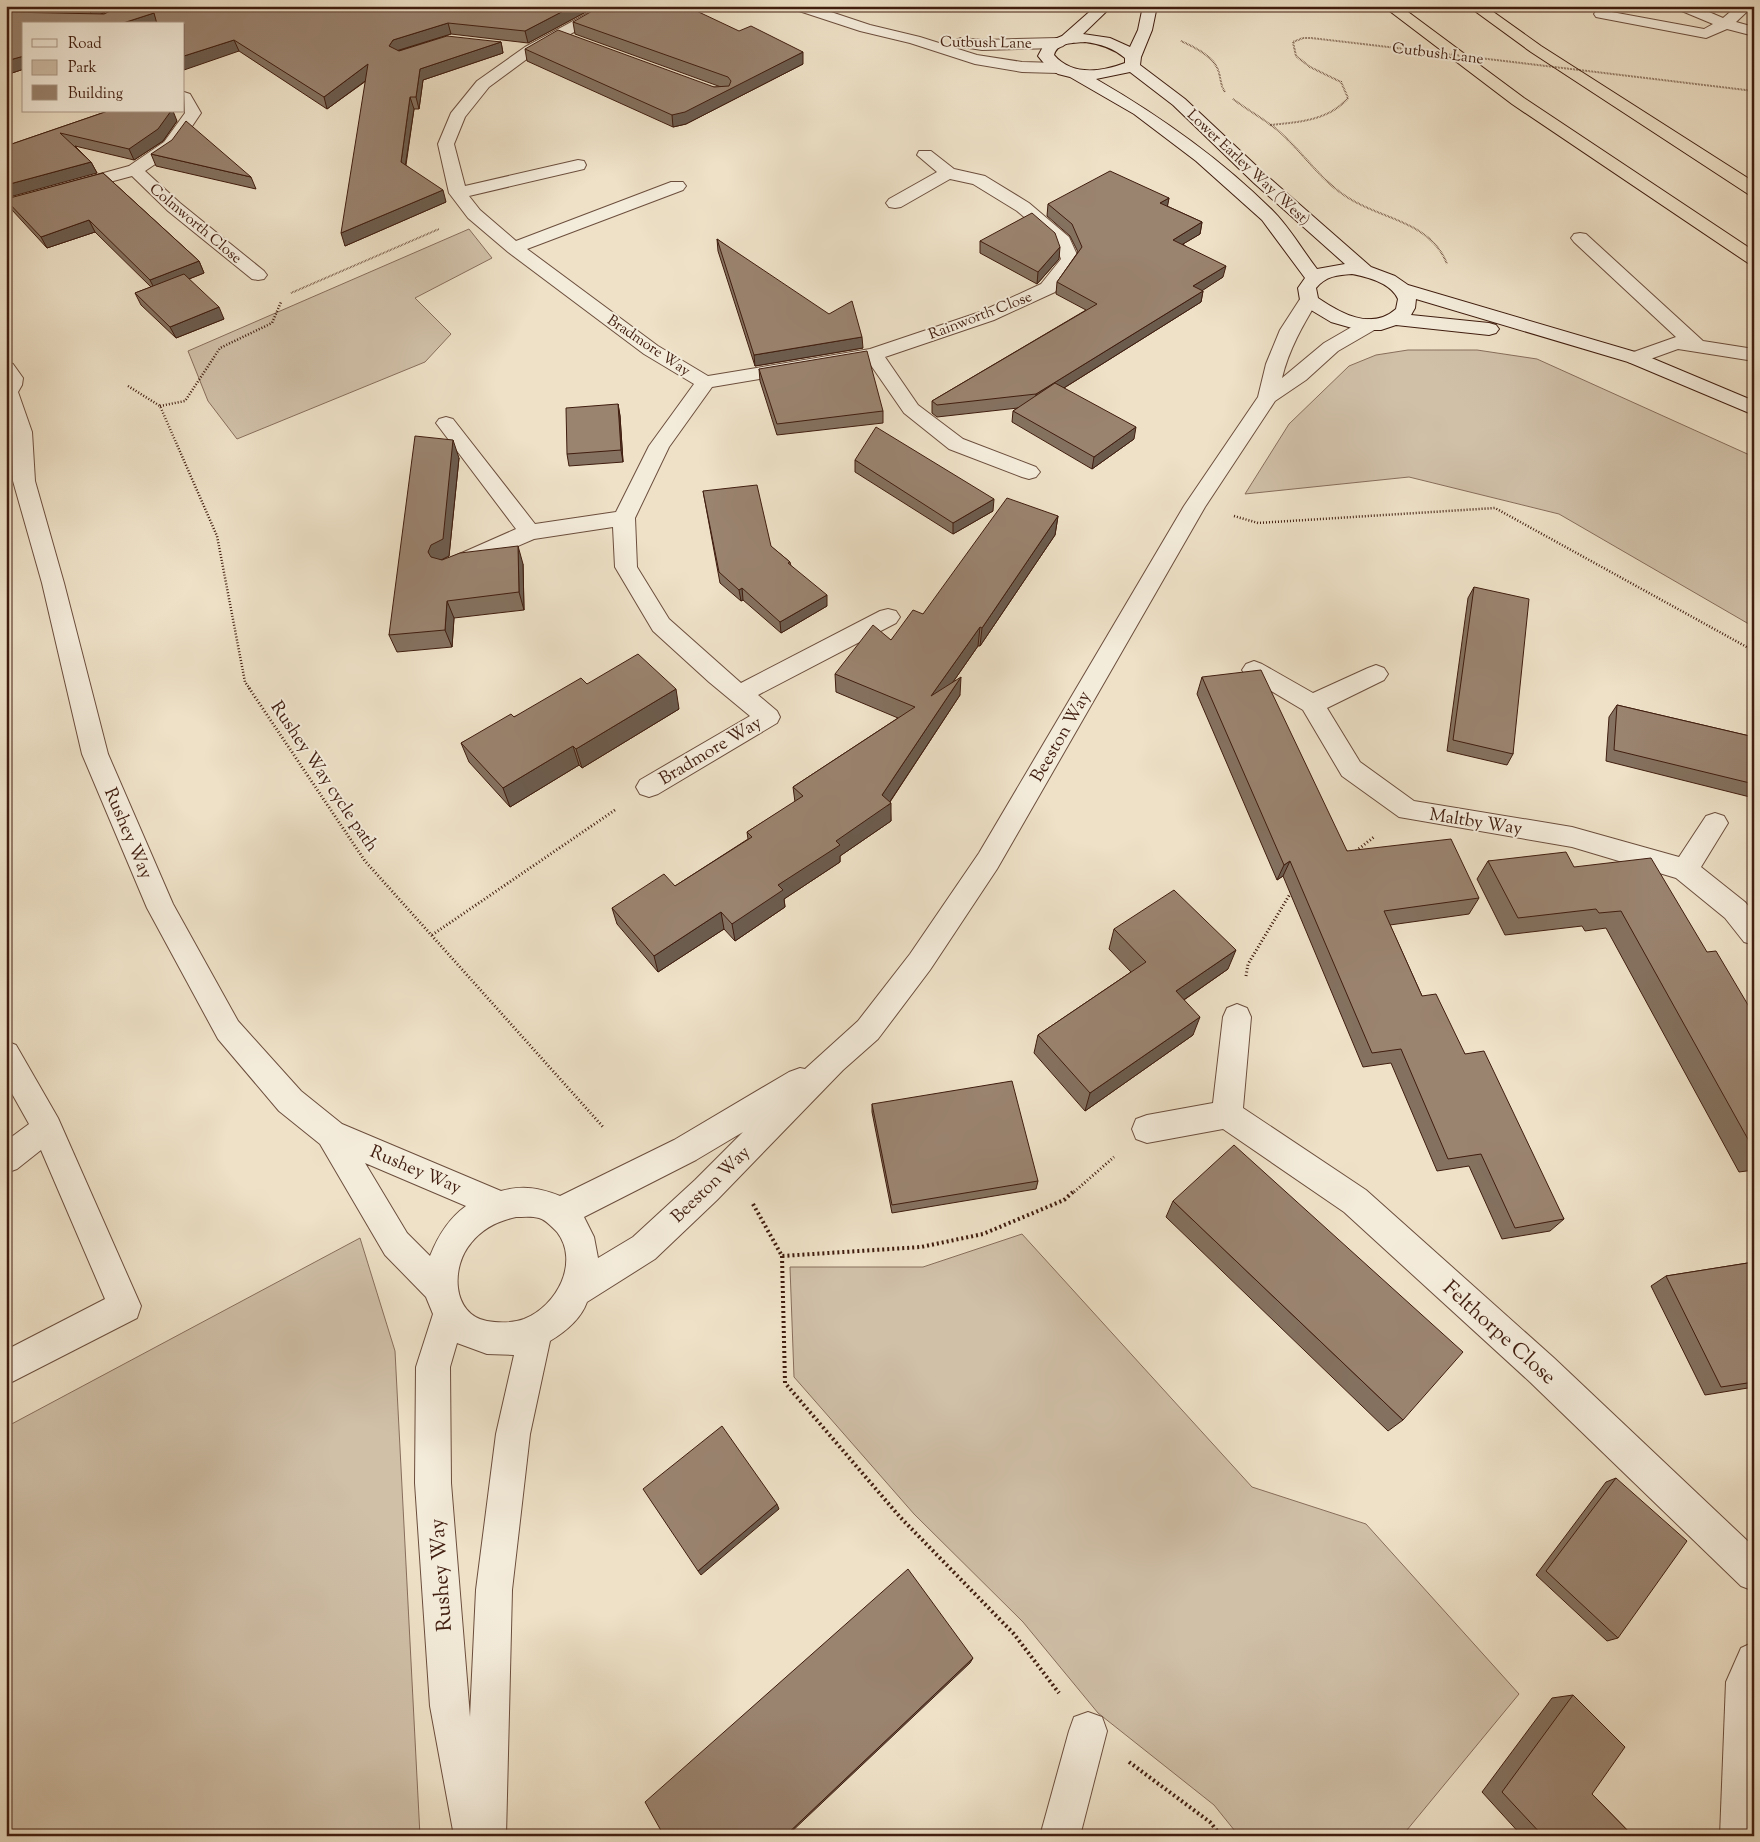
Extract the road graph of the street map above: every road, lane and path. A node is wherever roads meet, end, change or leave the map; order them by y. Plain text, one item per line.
1 (612, 6) edge
2 (798, 6) edge
3 (1105, 6) edge
4 (1150, 6) edge
5 (1390, 6) edge
6 (1475, 6) edge
7 (1682, 6) edge
8 (1746, 6) edge
9 (1601, 14) dead end
10 (1725, 24) junction
11 (1754, 32) edge
12 (560, 35) junction
13 (915, 40) junction
14 (1178, 40) dead end
15 (1063, 41) junction
16 (578, 42) edge
17 (510, 48) dead end
18 (530, 50) junction
19 (1132, 61) junction
20 (1066, 71) junction
21 (1754, 91) edge
22 (185, 99) edge
23 (1269, 125) junction
24 (925, 155) dead end
25 (578, 165) dead end
26 (134, 170) junction
27 (948, 173) junction
28 (677, 186) dead end
29 (1754, 190) edge
30 (458, 193) junction
31 (895, 202) dead end
32 (6, 205) edge
33 (474, 214) junction
34 (1580, 238) dead end
35 (514, 248) junction
36 (1754, 259) edge
37 (1447, 266) dead end
38 (1364, 271) junction
39 (258, 275) dead end
40 (1314, 278) junction
41 (1401, 289) junction
42 (1309, 300) junction
43 (1394, 319) junction
44 (1369, 325) junction
45 (1565, 338) junction
46 (1698, 346) junction
47 (873, 354) junction
48 (1754, 355) edge
49 (1635, 358) junction
50 (6, 368) edge
51 (705, 382) junction
52 (128, 386) dead end
53 (7, 394) edge
54 (1268, 397) junction
55 (160, 406) junction
56 (1754, 409) edge
57 (446, 423) dead end
58 (15, 472) edge
59 (1029, 472) dead end
60 (1195, 506) junction
61 (624, 518) junction
62 (530, 532) junction
63 (447, 568) edge
64 (888, 617) dead end
65 (1754, 650) edge
66 (1254, 670) edge
67 (1376, 674) dead end
68 (740, 694) junction
69 (1312, 704) junction
70 (649, 786) joint
71 (1408, 810) junction
72 (1715, 823) dead end
73 (1355, 852) edge
74 (1685, 870) junction
75 (1298, 888) edge
76 (1754, 934) edge
77 (432, 936) junction
78 (1237, 1017) joint
79 (6, 1054) edge
80 (833, 1061) junction
81 (1227, 1114) junction
82 (48, 1128) junction
83 (604, 1128) dead end
84 (1147, 1129) joint
85 (331, 1134) junction
86 (6, 1159) edge
87 (748, 1196) dead end
88 (501, 1206) junction
89 (559, 1212) junction
90 (782, 1256) junction
91 (574, 1292) junction
92 (445, 1302) junction
93 (536, 1332) junction
94 (6, 1368) edge
95 (1754, 1573) edge
96 (1754, 1661) edge
97 (1088, 1731) junction
98 (474, 1836) edge
99 (486, 1836) edge
100 (1060, 1836) edge
101 (1221, 1836) edge
102 (1740, 1836) edge

1 - 12 street, Bradmore Way
2 - 13 street, Cutbush Lane
3 - 15 street
4 - 19 street
5 - 36 highway
6 - 29 highway
7 - 10 street
8 - 10 street
9 - 10 street
10 - 11 street
12 - 16 street
12 - 18 street, Bradmore Way
13 - 15 street, Cutbush Lane
13 - 20 street, Cutbush Lane
14 - 23 path
15 - 19 street, Cutbush Lane
15 - 20 street
17 - 18 street
18 - 30 street, Bradmore Way
19 - 20 street, Cutbush Lane
19 - 38 street, Lower Earley Way (West)
20 - 40 street, Lower Earley Way (West)
21 - 23 path, Cutbush Lane, bridge
22 - 26 street, Colmworth Close
23 - 37 path
24 - 27 street, Rainworth Close
25 - 30 street
26 - 32 street, Colmworth Close
26 - 39 street, Colmworth Close
27 - 31 street
27 - 47 street, Rainworth Close
28 - 35 street
30 - 33 street, Bradmore Way
33 - 35 street, Bradmore Way
33 - 55 path
34 - 46 street
35 - 51 street, Bradmore Way
38 - 40 street
38 - 41 street
40 - 42 street, Beeston Way
41 - 43 street
41 - 45 street
42 - 44 street
42 - 54 street, Beeston Way
43 - 44 street
43 - 45 street
44 - 54 street, Beeston Way
45 - 49 street
46 - 48 street
46 - 49 street
47 - 51 street, Rainworth Close
47 - 59 street
49 - 56 street
50 - 53 street
51 - 61 street, Bradmore Way
52 - 55 path
53 - 58 street, Rushey Way
54 - 60 street, Beeston Way
55 - 77 path, Rushey Way cycle path
57 - 62 street
58 - 85 street, Rushey Way
60 - 65 path
60 - 80 street, Beeston Way
61 - 62 street
61 - 68 street, Bradmore Way
62 - 63 street
64 - 68 street, Bradmore Way
66 - 69 street, Maltby Way
67 - 69 street
68 - 70 street, Bradmore Way
69 - 71 street, Maltby Way
70 - 77 path
71 - 73 path
71 - 74 street, Maltby Way
72 - 74 street
74 - 76 street, Maltby Way
75 - 78 path
77 - 83 path, Rushey Way cycle path
78 - 81 street
79 - 82 street
80 - 89 street, Beeston Way
80 - 91 street, Beeston Way
81 - 84 street
81 - 95 street, Felthorpe Close
82 - 86 street
82 - 94 street
84 - 90 path
85 - 88 street, Rushey Way
85 - 92 street, Rushey Way
87 - 90 path
88 - 89 street, Beeston Way
88 - 92 street, Beeston Way
89 - 91 street, Beeston Way
90 - 97 path
91 - 93 street, Beeston Way
92 - 93 street, Beeston Way
92 - 98 street, Rushey Way
93 - 99 street
96 - 102 street
97 - 100 street
97 - 101 path

